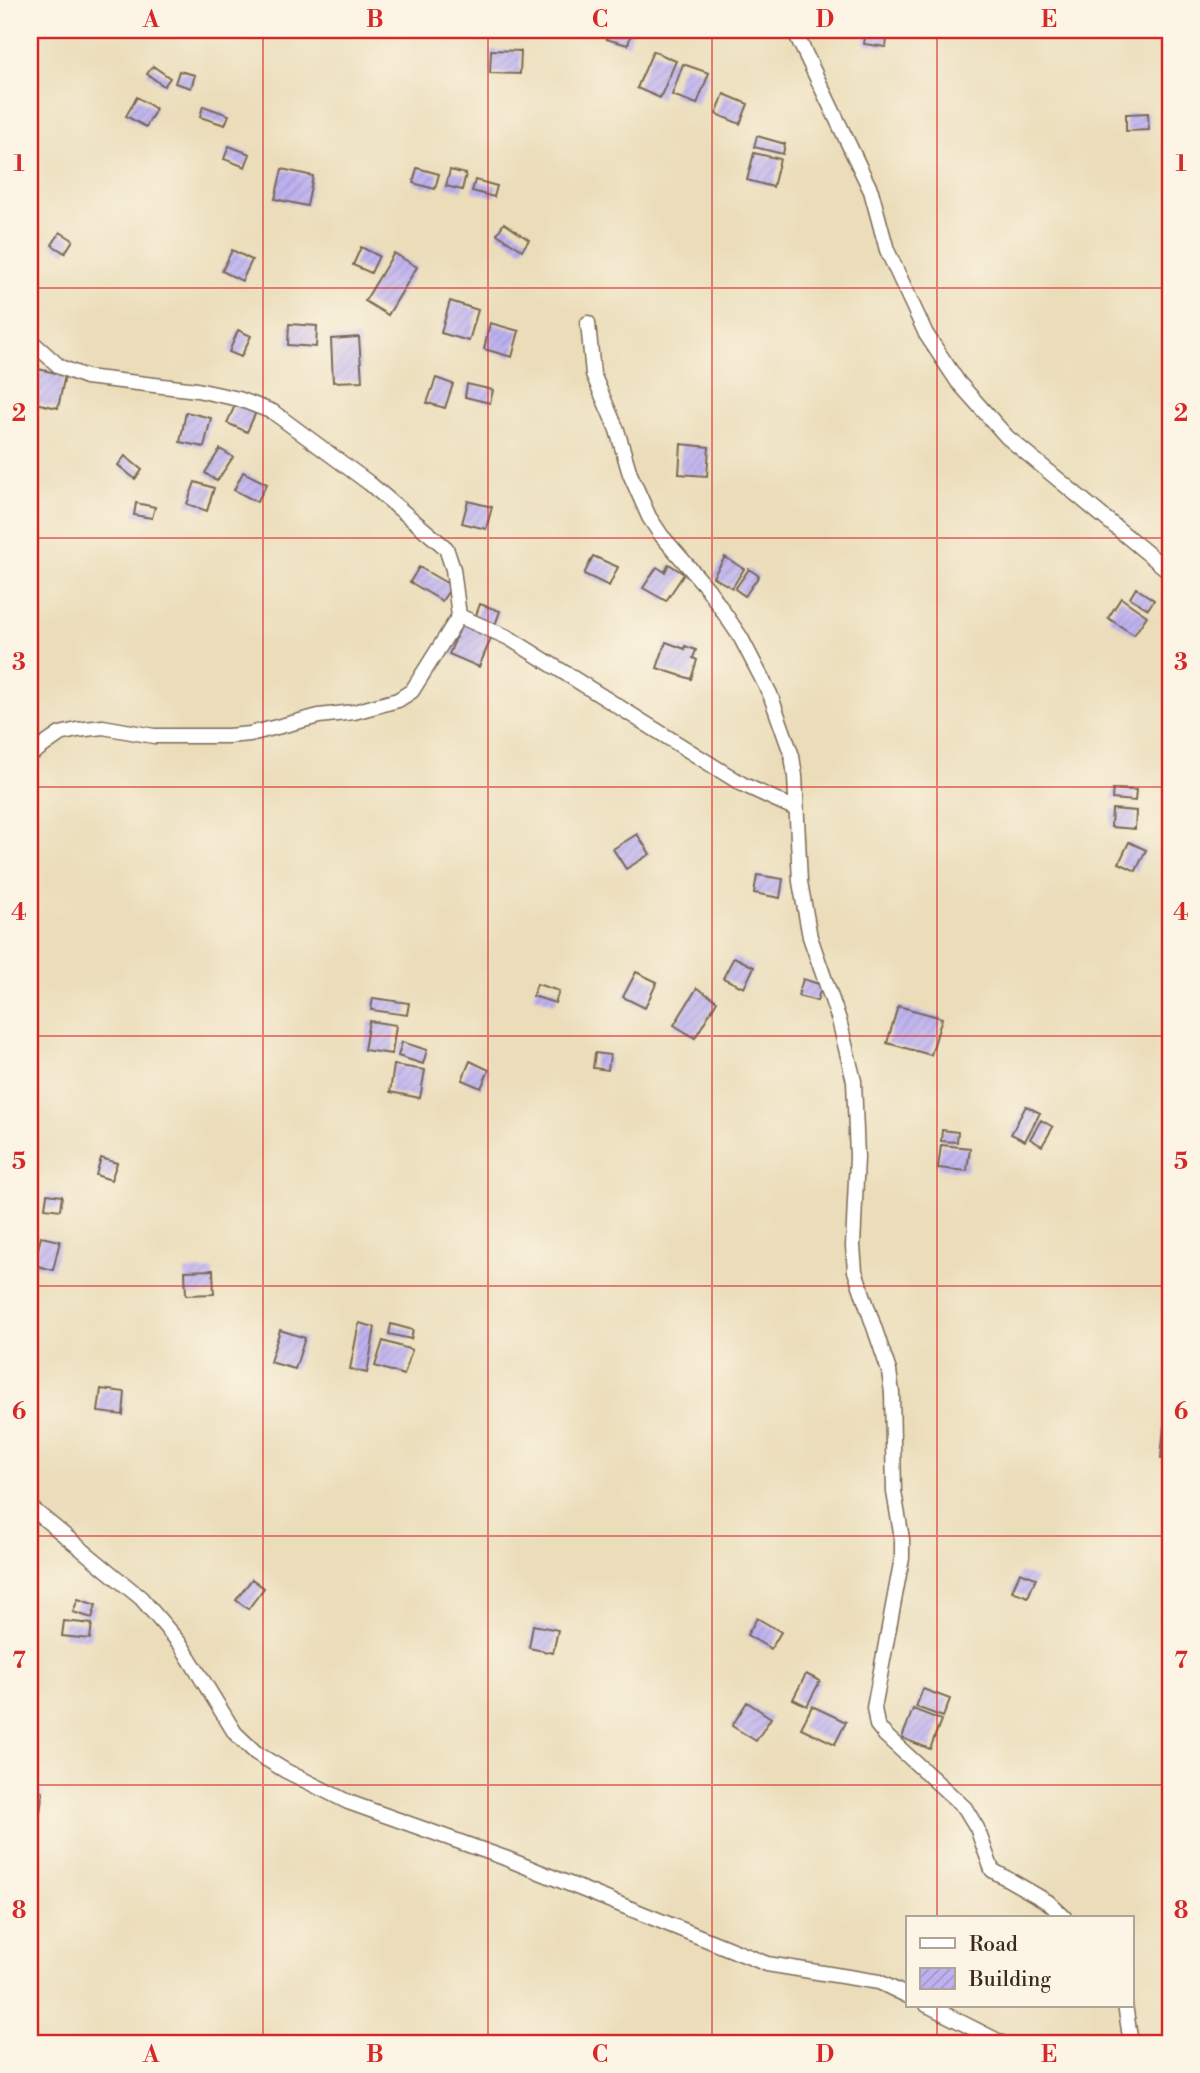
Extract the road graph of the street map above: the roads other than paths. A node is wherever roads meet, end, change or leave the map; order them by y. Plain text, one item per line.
1 (794, 30) edge
2 (588, 323) dead end
3 (30, 340) edge
4 (1170, 572) edge
5 (458, 616) junction
6 (30, 755) edge
7 (796, 809) junction
8 (30, 1507) edge
9 (1063, 1916) edge
10 (906, 1995) edge
11 (931, 2007) edge
12 (1125, 2007) edge
13 (1002, 2043) edge
14 (1131, 2043) edge

1 - 4 street
2 - 7 street
3 - 5 street
5 - 6 street
5 - 7 street
7 - 9 street
8 - 10 street
11 - 13 street
12 - 14 street

